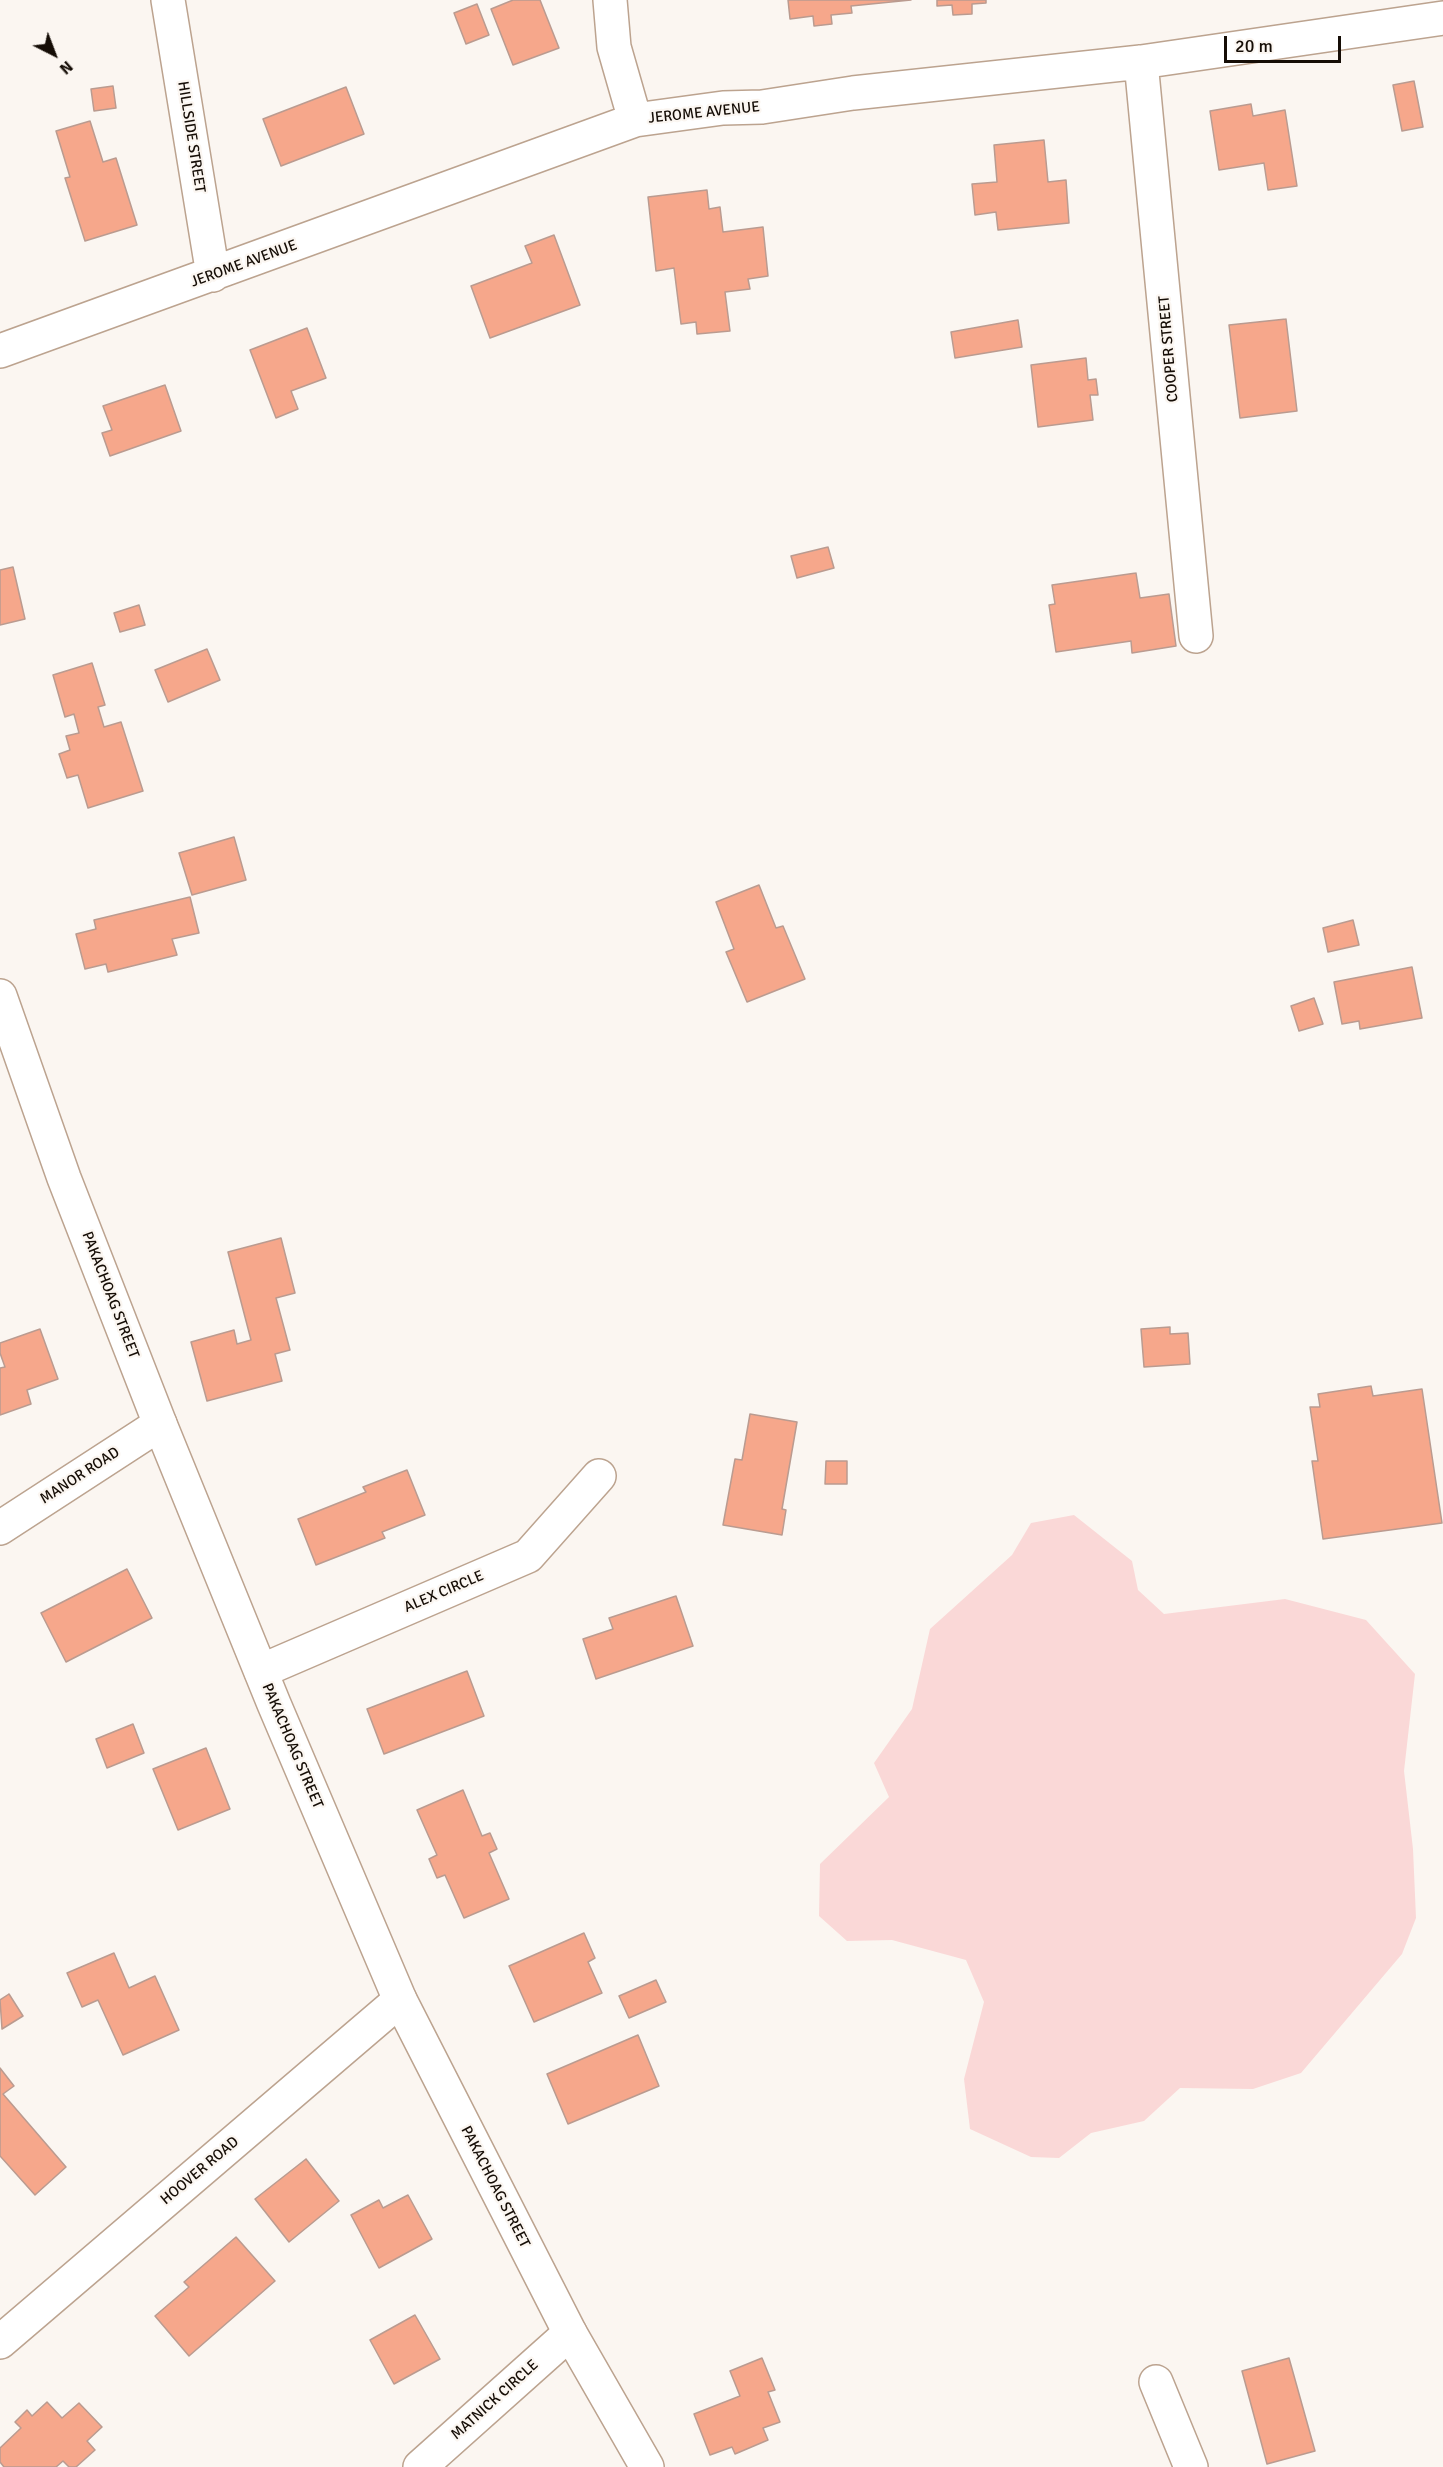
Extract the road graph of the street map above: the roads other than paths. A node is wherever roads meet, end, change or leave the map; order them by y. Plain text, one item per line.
1 (168, 0) edge
2 (610, 0) edge
3 (1443, 18) edge
4 (1141, 62) junction
5 (634, 120) junction
6 (213, 275) junction
7 (0, 351) edge
8 (1196, 636) dead end
9 (0, 996) edge
10 (160, 1424) junction
11 (599, 1476) dead end
12 (0, 1528) edge
13 (261, 1671) junction
14 (400, 2000) junction
15 (570, 2333) junction
16 (2, 2336) edge
17 (1156, 2382) dead end
18 (420, 2467) edge
19 (647, 2467) edge
20 (1191, 2467) edge

1 - 6 street, HILLSIDE STREET
2 - 5 street
3 - 4 street, JEROME AVENUE
4 - 5 street, JEROME AVENUE
4 - 8 street, COOPER STREET
5 - 6 street, JEROME AVENUE
6 - 7 street, JEROME AVENUE
9 - 10 street, PAKACHOAG STREET
10 - 12 street, MANOR ROAD
10 - 13 street, PAKACHOAG STREET
11 - 13 street, ALEX CIRCLE
13 - 14 street, PAKACHOAG STREET
14 - 15 street, PAKACHOAG STREET
14 - 16 street, HOOVER ROAD
15 - 18 street, MATNICK CIRCLE
15 - 19 street, PAKACHOAG STREET
17 - 20 street

